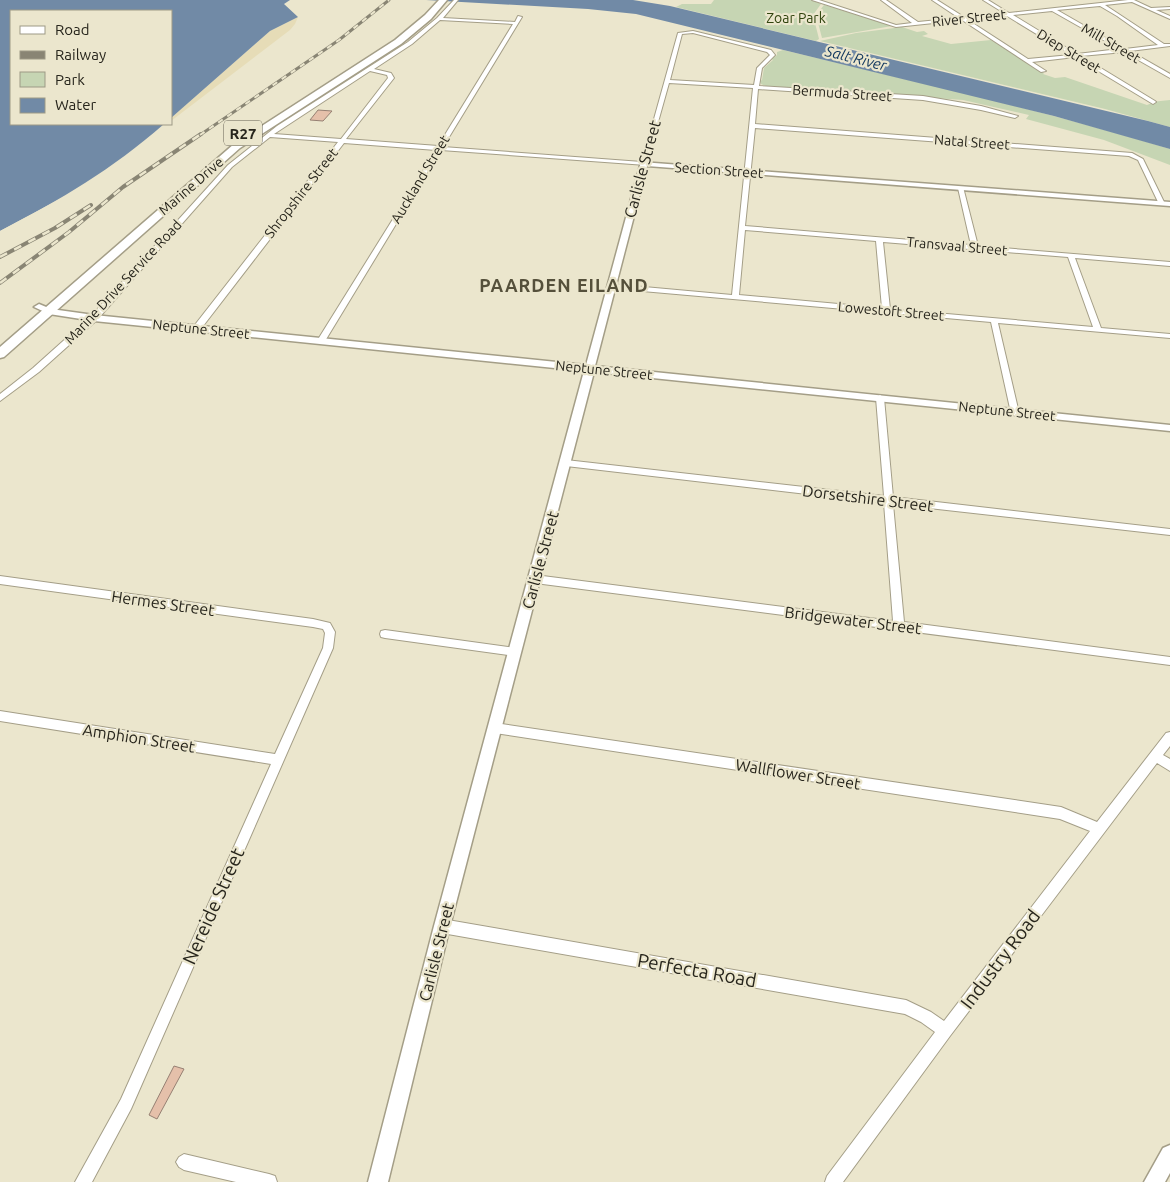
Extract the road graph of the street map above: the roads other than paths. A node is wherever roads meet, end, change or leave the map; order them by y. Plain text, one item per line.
1 (456, 0) edge
2 (814, 0) edge
3 (832, 0) edge
4 (883, 0) edge
5 (934, 0) edge
6 (985, 0) edge
7 (1131, 0) edge
8 (1170, 2) edge
9 (437, 3) edge
10 (823, 3) junction
11 (1100, 4) junction
12 (1170, 8) edge
13 (1052, 9) junction
14 (1152, 10) junction
15 (1008, 14) junction
16 (520, 17) dead end
17 (1170, 18) edge
18 (439, 19) junction
19 (963, 19) junction
20 (515, 23) junction
21 (917, 24) junction
22 (1162, 45) junction
23 (1170, 45) edge
24 (1123, 50) junction
25 (1170, 51) edge
26 (1076, 55) junction
27 (1027, 61) junction
28 (369, 69) junction
29 (1043, 71) dead end
30 (1170, 76) edge
31 (666, 81) junction
32 (756, 87) junction
33 (1153, 102) dead end
34 (1015, 116) dead end
35 (753, 126) junction
36 (268, 135) junction
37 (341, 141) junction
38 (439, 148) junction
39 (644, 164) junction
40 (748, 172) junction
41 (182, 180) dead end
42 (962, 188) junction
43 (1166, 204) edge
44 (744, 228) junction
45 (879, 240) junction
46 (976, 248) junction
47 (1072, 256) junction
48 (1170, 264) edge
49 (76, 274) dead end
50 (611, 286) junction
51 (735, 296) junction
52 (44, 309) junction
53 (886, 310) junction
54 (94, 318) junction
55 (994, 320) junction
56 (197, 328) junction
57 (1098, 329) junction
58 (1170, 336) edge
59 (0, 339) edge
60 (322, 341) junction
61 (0, 354) edge
62 (590, 369) junction
63 (0, 398) edge
64 (880, 398) junction
65 (1015, 412) junction
66 (1170, 428) edge
67 (566, 463) junction
68 (889, 500) junction
69 (1170, 532) edge
70 (535, 579) junction
71 (0, 580) edge
72 (326, 626) joint
73 (899, 626) junction
74 (385, 634) dead end
75 (515, 652) junction
76 (1170, 661) edge
77 (0, 716) edge
78 (494, 728) junction
79 (1170, 738) edge
80 (1156, 756) junction
81 (278, 760) junction
82 (1170, 766) edge
83 (1099, 829) junction
84 (442, 926) junction
85 (945, 1031) junction
86 (1170, 1154) edge
87 (184, 1162) dead end
88 (83, 1182) edge
89 (269, 1182) edge
90 (378, 1182) edge
91 (833, 1182) edge
92 (1154, 1182) edge

1 - 18 street, Marine Drive Service Road
2 - 10 street
3 - 10 street
4 - 21 street
5 - 19 street
6 - 15 street, Diep Street
7 - 11 street, River Street
7 - 14 street
8 - 12 street
9 - 41 main road, Marine Drive / R27
9 - 52 main road, Marine Drive / R27
10 - 21 street, River Street
11 - 13 street, River Street
11 - 22 street
12 - 14 street
13 - 15 street, River Street
13 - 24 street, Mill Street
14 - 17 street
15 - 19 street, River Street
15 - 26 street, Diep Street
16 - 20 street, Auckland Street
18 - 20 street
18 - 28 street, Marine Drive Service Road
19 - 21 street, River Street
19 - 27 street
20 - 38 street, Auckland Street
22 - 23 street
22 - 24 street
22 - 25 street
24 - 26 street
24 - 30 street, Mill Street
26 - 27 street
26 - 33 street, Diep Street
27 - 29 street
28 - 36 street, Marine Drive Service Road
28 - 37 street, Shropshire Street
31 - 32 street, Bermuda Street
31 - 32 street, Carlisle Street
31 - 39 street, Carlisle Street
32 - 34 street, Bermuda Street
32 - 35 street
35 - 40 street
35 - 43 street, Natal Street
36 - 37 street, Section Street
36 - 54 street, Marine Drive Service Road
37 - 38 street, Section Street
37 - 56 street, Shropshire Street
38 - 39 street, Section Street
38 - 60 street, Auckland Street
39 - 40 street, Section Street
39 - 50 street, Carlisle Street
40 - 42 street, Section Street
40 - 44 street
42 - 43 street, Section Street
42 - 46 street
44 - 45 street, Transvaal Street
44 - 51 street
45 - 46 street, Transvaal Street
45 - 53 street
46 - 47 street, Transvaal Street
47 - 48 street, Transvaal Street
47 - 57 street
49 - 52 main road, Marine Drive / R27
50 - 51 street, Lowestoft Street
50 - 62 street, Carlisle Street
51 - 53 street, Lowestoft Street
52 - 54 street, Neptune Street
52 - 59 main road, Marine Drive / R27
52 - 61 main road, Marine Drive / R27
53 - 55 street, Lowestoft Street
54 - 56 street, Neptune Street
54 - 63 street, Marine Drive Service Road
55 - 57 street, Lowestoft Street
55 - 65 street
56 - 60 street, Neptune Street
57 - 58 street, Lowestoft Street
60 - 62 street, Neptune Street
62 - 64 street, Neptune Street
62 - 67 street, Carlisle Street
64 - 65 street, Neptune Street
64 - 68 street
65 - 66 street, Neptune Street
67 - 68 street, Dorsetshire Street
67 - 70 street, Carlisle Street
68 - 69 street, Dorsetshire Street
68 - 73 street
70 - 73 street, Bridgewater Street
70 - 75 street, Carlisle Street
71 - 72 street, Hermes Street
72 - 81 street, Nereide Street
73 - 76 street, Bridgewater Street
74 - 75 street
75 - 78 street, Carlisle Street
77 - 81 street, Amphion Street
78 - 83 street, Wallflower Street
78 - 84 street, Carlisle Street
79 - 80 street, Industry Road
80 - 82 street
80 - 83 street, Industry Road
81 - 88 street, Nereide Street
83 - 85 street, Industry Road
84 - 85 street, Perfecta Road
84 - 90 street, Carlisle Street
85 - 91 street, Industry Road
86 - 92 street
87 - 89 street

